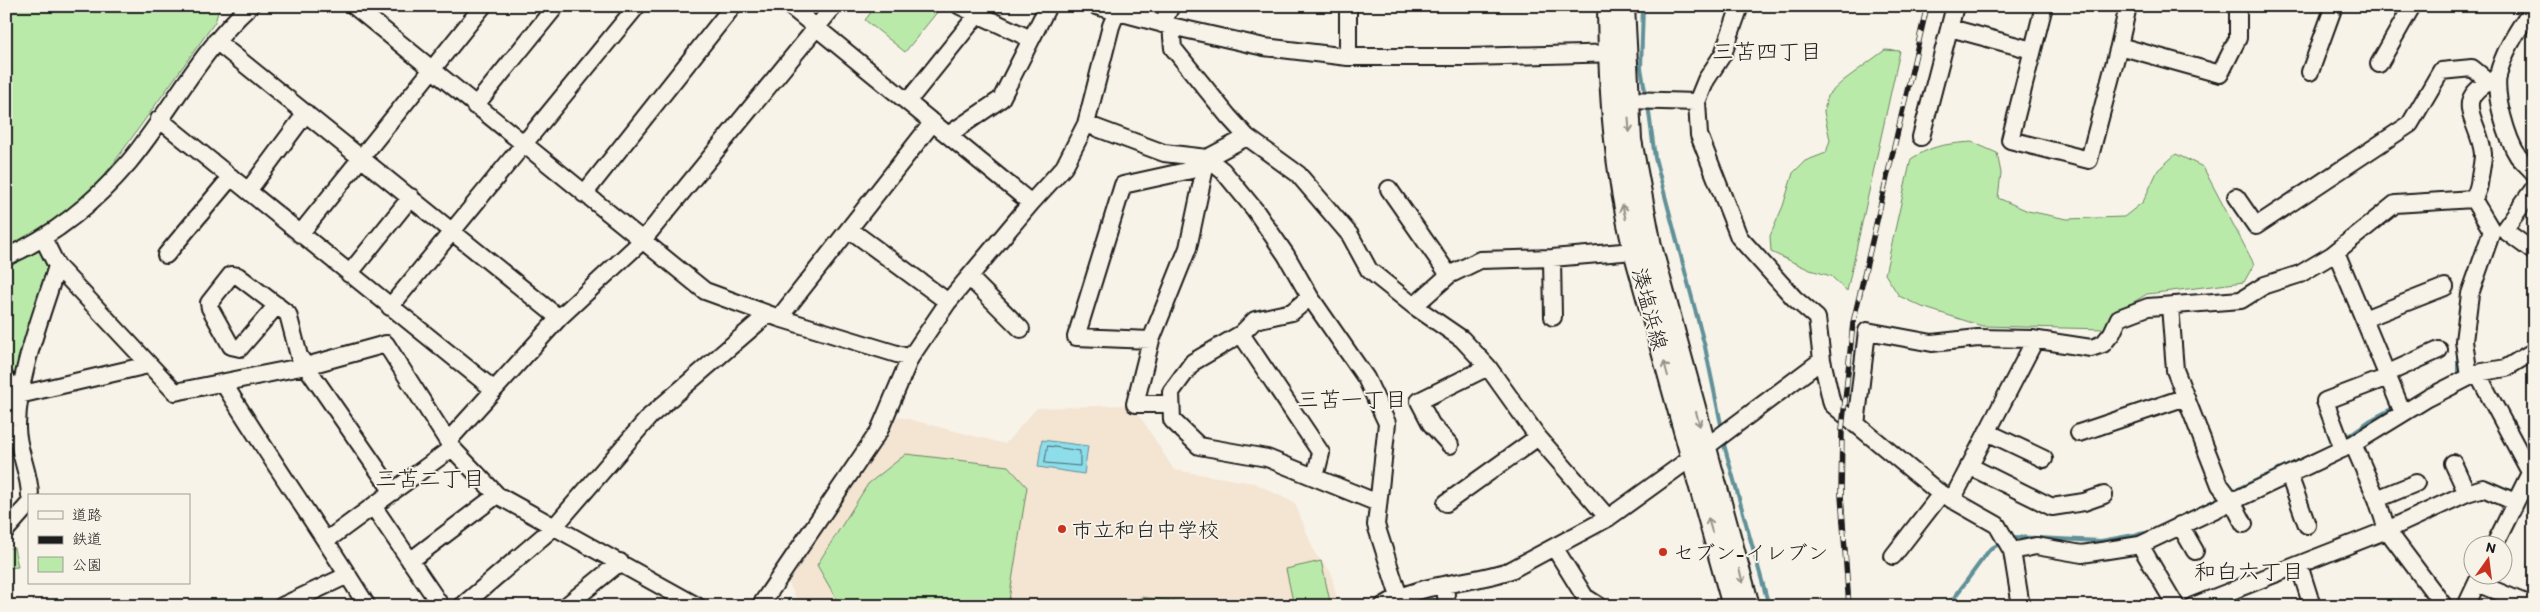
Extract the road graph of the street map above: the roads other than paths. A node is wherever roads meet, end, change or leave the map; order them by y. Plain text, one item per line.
1 (250, 6) edge
2 (354, 6) edge
3 (483, 6) edge
4 (556, 6) edge
5 (637, 6) edge
6 (733, 6) edge
7 (790, 6) edge
8 (834, 6) edge
9 (960, 6) edge
10 (1048, 6) edge
11 (1096, 6) edge
12 (1171, 6) edge
13 (1348, 6) edge
14 (1608, 6) edge
15 (1624, 6) edge
16 (1740, 6) edge
17 (1955, 6) edge
18 (2044, 6) edge
19 (2128, 6) edge
20 (2238, 6) edge
21 (2334, 6) edge
22 (2412, 6) edge
23 (1119, 10) edge
24 (2526, 11) edge
25 (978, 14) junction
26 (1167, 25) junction
27 (818, 27) junction
28 (1950, 28) junction
29 (1031, 39) junction
30 (216, 41) junction
31 (2118, 46) junction
32 (2032, 50) junction
33 (1617, 53) junction
34 (1348, 57) junction
35 (2379, 64) dead end
36 (430, 70) junction
37 (2310, 72) dead end
38 (2493, 79) junction
39 (1628, 100) junction
40 (908, 102) junction
41 (1697, 102) junction
42 (476, 106) junction
43 (306, 113) junction
44 (159, 119) junction
45 (933, 122) junction
46 (1086, 124) junction
47 (948, 135) junction
48 (1247, 137) junction
49 (1921, 137) dead end
50 (524, 145) junction
51 (361, 158) junction
52 (1206, 163) junction
53 (2534, 173) edge
54 (231, 177) junction
55 (2534, 188) edge
56 (1389, 189) dead end
57 (248, 191) junction
58 (584, 194) junction
59 (411, 197) junction
60 (2236, 197) dead end
61 (2473, 199) junction
62 (1031, 202) junction
63 (849, 229) junction
64 (453, 231) junction
65 (300, 234) junction
66 (43, 238) junction
67 (643, 240) junction
68 (1634, 251) junction
69 (2336, 252) junction
70 (2534, 252) edge
71 (166, 255) dead end
72 (6, 257) edge
73 (1552, 258) junction
74 (57, 266) junction
75 (349, 274) junction
76 (1449, 275) junction
77 (969, 277) junction
78 (2445, 286) dead end
79 (1310, 297) junction
80 (948, 302) junction
81 (277, 305) junction
82 (1414, 306) junction
83 (2170, 306) junction
84 (390, 307) junction
85 (774, 316) junction
86 (559, 318) junction
87 (1553, 318) dead end
88 (2364, 319) junction
89 (1021, 329) dead end
90 (1241, 334) junction
91 (1151, 340) junction
92 (2036, 340) junction
93 (2439, 350) dead end
94 (2534, 351) edge
95 (910, 358) junction
96 (1822, 360) junction
97 (148, 365) junction
98 (306, 366) junction
99 (1488, 367) junction
100 (2387, 375) junction
101 (2473, 375) junction
102 (6, 380) edge
103 (224, 384) junction
104 (493, 389) junction
105 (19, 395) junction
106 (2186, 397) junction
107 (1171, 404) junction
108 (2401, 408) junction
109 (1856, 425) junction
110 (12, 431) edge
111 (1987, 432) junction
112 (2079, 433) dead end
113 (1538, 438) junction
114 (450, 444) junction
115 (1450, 445) dead end
116 (2348, 446) junction
117 (1699, 453) junction
118 (2044, 459) dead end
119 (2453, 463) dead end
120 (1969, 466) junction
121 (2533, 469) edge
122 (2289, 475) junction
123 (1315, 477) junction
124 (2416, 483) dead end
125 (393, 492) junction
126 (2467, 493) junction
127 (30, 494) edge
128 (497, 495) junction
129 (2104, 495) dead end
130 (2229, 496) junction
131 (1946, 497) junction
132 (2377, 499) junction
133 (2515, 502) junction
134 (1378, 503) junction
135 (1446, 503) dead end
136 (28, 505) edge
137 (373, 506) junction
138 (1608, 518) junction
139 (2244, 524) dead end
140 (2180, 525) junction
141 (2307, 525) dead end
142 (555, 526) junction
143 (6, 530) edge
144 (2387, 530) junction
145 (2500, 534) edge
146 (327, 540) junction
147 (2140, 545) junction
148 (1554, 547) junction
149 (2012, 551) junction
150 (2195, 552) dead end
151 (1893, 556) dead end
152 (410, 561) junction
153 (620, 562) junction
154 (2299, 565) junction
155 (348, 575) junction
156 (2477, 584) edge
157 (2489, 584) edge
158 (1445, 585) junction
159 (1580, 599) edge
160 (1401, 600) edge
161 (676, 602) edge
162 (282, 606) edge
163 (367, 606) edge
164 (441, 606) edge
165 (462, 606) edge
166 (566, 606) edge
167 (697, 606) edge
168 (760, 606) edge
169 (1383, 606) edge
170 (1447, 606) edge
171 (1600, 606) edge
172 (1733, 606) edge
173 (1749, 606) edge
174 (2021, 606) edge
175 (2176, 606) edge
176 (2193, 606) edge
177 (2312, 606) edge
178 (2444, 606) edge
179 (2466, 606) edge
180 (2532, 606) edge

1 - 30 street
2 - 36 street
3 - 36 street
4 - 42 street
5 - 50 street
6 - 58 street
7 - 27 street
8 - 27 street
9 - 25 street
10 - 29 street
11 - 23 street
12 - 26 street
13 - 34 street
14 - 33 main road, 湊塩浜線
15 - 33 main road, 湊塩浜線
16 - 41 street
17 - 28 street
18 - 32 street
19 - 31 street
20 - 31 street
21 - 37 street
22 - 35 street
23 - 26 street
23 - 46 street
24 - 38 street
25 - 29 street
25 - 40 street
26 - 34 street
26 - 48 street
27 - 40 street
27 - 67 street
28 - 32 street
28 - 49 street
29 - 47 street
30 - 43 street
30 - 44 street
31 - 32 street
33 - 34 street
33 - 39 main road, 湊塩浜線
68 -> 33 main road, 湊塩浜線
36 - 42 street
36 - 51 street
38 - 53 street
38 - 60 street
38 - 61 street
39 - 41 street
39 -> 117 main road, 湊塩浜線
40 - 45 street
41 - 96 street
42 - 50 street
43 - 51 street
43 - 57 street
44 - 54 street
44 - 66 street
45 - 47 street
45 - 63 street
46 - 52 street
46 - 62 street
47 - 62 street
48 - 52 street
48 - 82 street
50 - 58 street
50 - 64 street
51 - 59 street
51 - 65 street
52 - 79 street
52 - 91 street
52 - 91 street
54 - 57 street
54 - 71 street
55 - 70 street
56 - 76 street
57 - 65 street
58 - 67 street
59 - 64 street
59 - 75 street
61 - 69 street
61 - 101 street
62 - 77 street
63 - 80 street
63 - 85 street
64 - 84 street
64 - 86 street
65 - 75 street
66 - 72 street
66 - 74 street
67 - 85 street
67 - 86 street
68 - 73 street
117 -> 68 main road, 湊塩浜線
69 - 83 street
69 - 88 street
73 - 76 street
73 - 87 street
74 - 97 street
74 - 105 street
75 - 84 street
76 - 82 street
77 - 80 street
77 - 89 street
78 - 88 street
79 - 90 street
79 - 134 street
80 - 95 street
81 - 81 street
81 - 98 street
82 - 99 street
83 - 92 street
83 - 106 street
84 - 104 street
85 - 95 street
85 - 142 street
86 - 104 street
88 - 100 street
90 - 107 street
90 - 123 street
91 - 107 street
92 - 109 street
92 - 111 street
93 - 100 street
94 - 101 street
95 - 168 street
96 - 109 street
96 - 117 street
97 - 103 street
97 - 105 street
98 - 103 street
98 - 114 street
98 - 125 street
99 - 113 street
99 - 115 street
100 - 108 street
100 - 116 street
101 - 108 street
101 - 121 street
102 - 105 street
103 - 146 street
104 - 114 street
105 - 110 street
106 - 112 street
106 - 130 street
107 - 123 street
108 - 116 street
109 - 131 street
110 - 127 street
111 - 118 street
111 - 120 street
113 - 135 street
113 - 138 street
114 - 125 street
114 - 128 street
116 - 122 street
116 - 132 street
117 - 138 street
172 -> 117 main road, 湊塩浜線
117 -> 173 main road, 湊塩浜線
119 - 126 street
120 - 129 street
120 - 131 street
121 - 133 street
122 - 130 street
122 - 141 street
123 - 134 street
124 - 132 street
125 - 137 street
126 - 133 street
126 - 144 street
128 - 142 street
128 - 152 street
130 - 139 street
130 - 140 street
131 - 149 street
131 - 151 street
132 - 144 street
133 - 145 street
134 - 160 street
136 - 143 street
137 - 146 street
137 - 152 street
138 - 148 street
140 - 147 street
140 - 150 street
142 - 153 street
142 - 165 street
144 - 154 street
144 - 178 street
146 - 155 street
147 - 149 street
147 - 175 street
148 - 158 street
148 - 159 street
149 - 174 street
152 - 164 street
153 - 161 street
153 - 166 street
154 - 176 street
154 - 177 street
155 - 162 street
155 - 163 street
156 - 179 street
157 - 180 street
158 - 160 street
158 - 170 street
159 - 171 street
160 - 169 street
161 - 167 street

